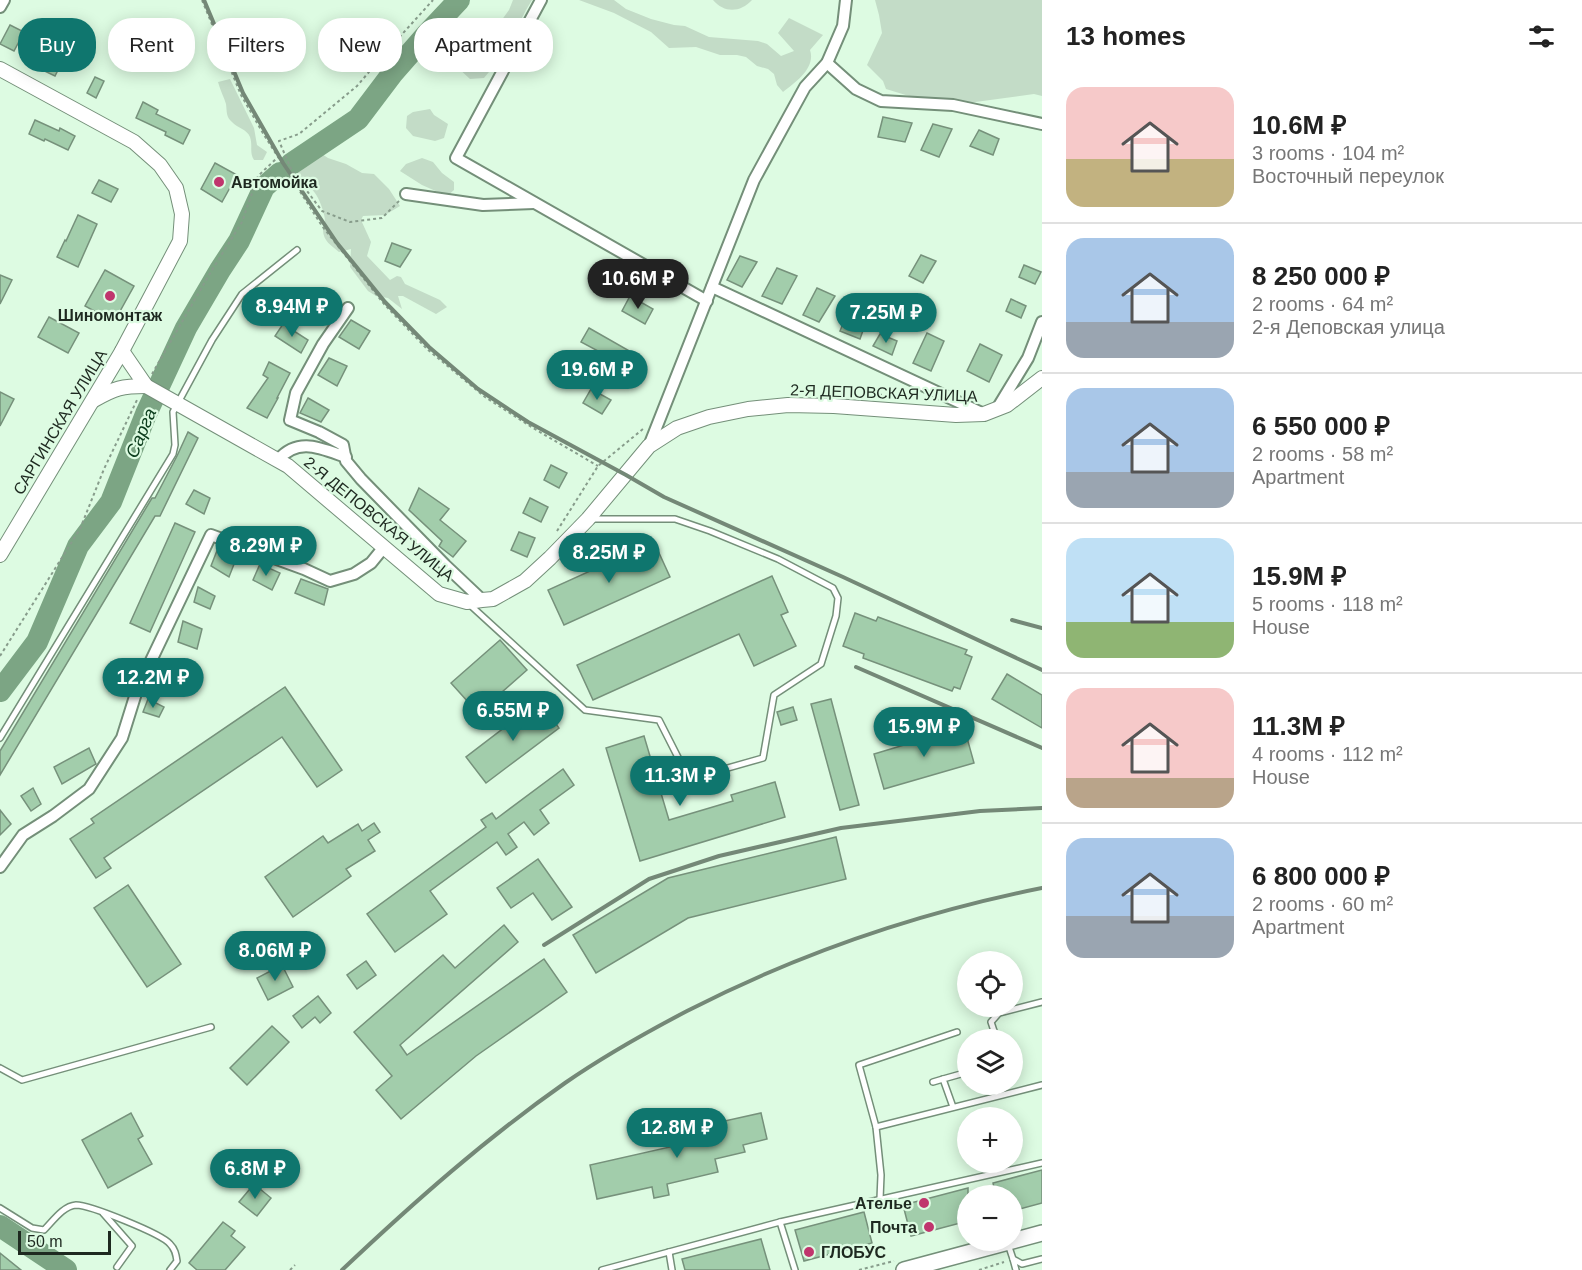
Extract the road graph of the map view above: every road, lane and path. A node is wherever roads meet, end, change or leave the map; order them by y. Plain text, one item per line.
1 (4, 0) edge
2 (202, 0) edge
3 (434, 0) edge
4 (541, 0) edge
5 (846, 0) edge
6 (0, 7) edge
7 (827, 63) junction
8 (0, 69) edge
9 (1042, 124) edge
10 (278, 158) junction
11 (406, 194) joint
12 (534, 203) junction
13 (297, 250) dead end
14 (712, 287) junction
15 (706, 301) junction
16 (348, 308) dead end
17 (1042, 322) edge
18 (122, 351) junction
19 (1042, 378) edge
20 (146, 386) junction
21 (918, 393) dead end
22 (873, 396) dead end
23 (93, 401) junction
24 (172, 401) junction
25 (990, 411) junction
26 (657, 426) junction
27 (649, 446) junction
28 (346, 457) junction
29 (278, 460) junction
30 (598, 466) junction
31 (588, 519) junction
32 (552, 537) dead end
33 (384, 546) junction
34 (0, 555) edge
35 (482, 600) junction
36 (467, 602) junction
37 (0, 656) edge
38 (0, 738) edge
39 (0, 867) edge
40 (1042, 1002) edge
41 (211, 1028) dead end
42 (993, 1029) edge
43 (957, 1032) dead end
44 (0, 1068) edge
45 (957, 1075) edge
46 (943, 1079) junction
47 (933, 1082) dead end
48 (1042, 1085) edge
49 (1023, 1090) edge
50 (1003, 1095) edge
51 (953, 1107) junction
52 (876, 1127) junction
53 (1042, 1162) edge
54 (880, 1199) junction
55 (0, 1208) edge
56 (103, 1212) junction
57 (780, 1222) junction
58 (1042, 1233) edge
59 (1023, 1238) edge
60 (975, 1251) edge
61 (1011, 1251) edge
62 (669, 1252) junction
63 (1013, 1259) junction
64 (1042, 1259) edge
65 (296, 1265) dead end
66 (117, 1267) dead end
67 (170, 1270) edge
68 (290, 1270) edge
69 (603, 1270) edge
70 (672, 1270) edge
71 (795, 1270) edge
72 (904, 1270) edge
73 (979, 1270) edge
74 (1016, 1270) edge

1 - 6 street
2 - 10 path
3 - 11 path
4 - 12 street
5 - 7 street
7 - 9 street
7 - 14 street
8 - 18 street, САРГИНСКАЯ УЛИЦА
10 - 20 path
10 - 30 path
11 - 12 street
12 - 15 street
13 - 24 lane
14 - 15 street
14 - 25 street
15 - 26 street
16 - 28 street
17 - 25 street
18 - 20 street
18 - 23 street, САРГИНСКАЯ УЛИЦА
19 - 25 street, 2-Я ДЕПОВСКАЯ УЛИЦА
20 - 23 street
20 - 24 street, 2-Я ДЕПОВСКАЯ УЛИЦА
20 - 37 path
21 - 22 path
23 - 34 street, САРГИНСКАЯ УЛИЦА
24 - 29 street, 2-Я ДЕПОВСКАЯ УЛИЦА
24 - 38 lane
25 - 27 street, 2-Я ДЕПОВСКАЯ УЛИЦА
26 - 27 street
26 - 30 path
27 - 31 street, 2-Я ДЕПОВСКАЯ УЛИЦА
28 - 29 street
28 - 35 street
29 - 33 street, 2-Я ДЕПОВСКАЯ УЛИЦА
30 - 32 path
31 - 35 street, 2-Я ДЕПОВСКАЯ УЛИЦА
31 - 36 lane
33 - 36 street, 2-Я ДЕПОВСКАЯ УЛИЦА
33 - 39 street
35 - 36 street, 2-Я ДЕПОВСКАЯ УЛИЦА
40 - 42 lane
41 - 44 lane
43 - 52 lane
45 - 46 lane
46 - 47 lane
46 - 51 lane
48 - 49 lane
50 - 51 lane
51 - 52 lane
52 - 54 lane
53 - 54 lane
54 - 57 lane
55 - 56 lane
56 - 66 lane
56 - 67 lane
57 - 62 lane
57 - 71 lane
58 - 59 main road
60 - 72 main road
61 - 63 lane
62 - 69 lane
62 - 70 lane
63 - 64 lane
63 - 73 path
63 - 74 lane
65 - 68 path

